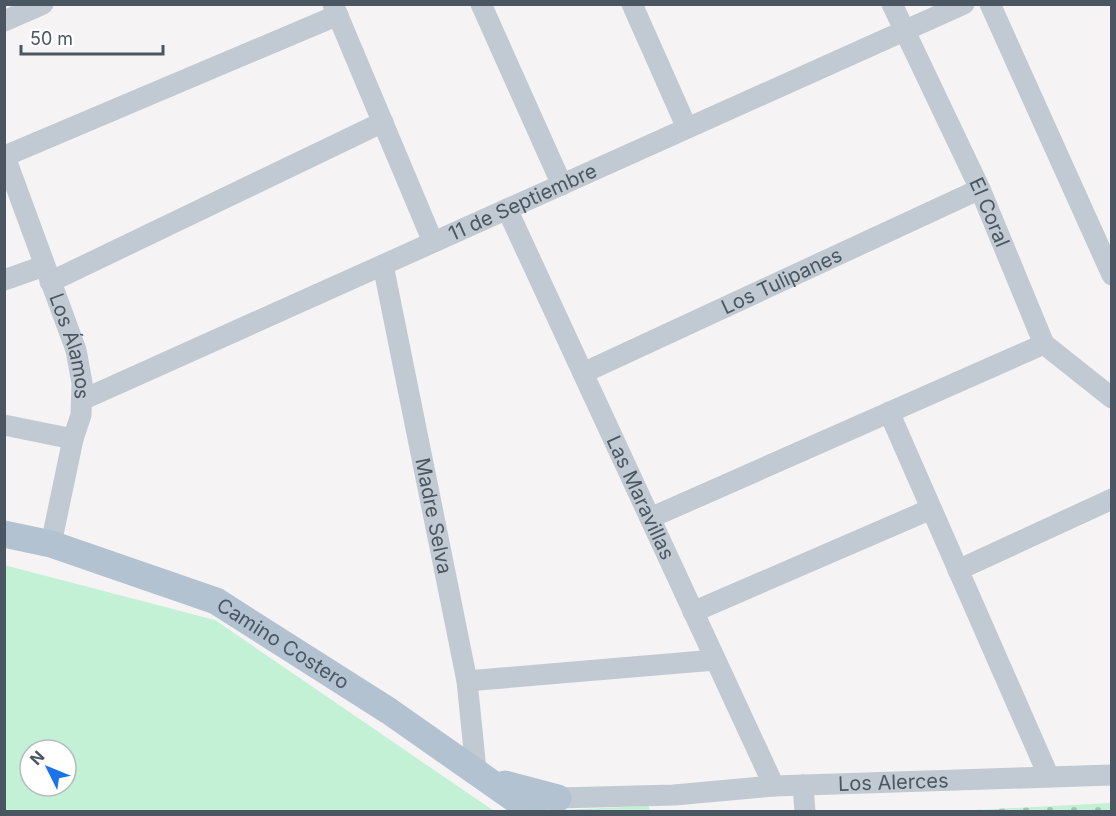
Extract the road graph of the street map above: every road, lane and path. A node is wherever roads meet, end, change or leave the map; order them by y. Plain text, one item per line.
1 (43, 4) edge
2 (481, 4) edge
3 (632, 4) edge
4 (892, 4) edge
5 (964, 4) edge
6 (990, 4) edge
7 (335, 10) edge
8 (4, 21) edge
9 (904, 31) junction
10 (383, 122) junction
11 (687, 128) junction
12 (5, 155) edge
13 (9, 180) edge
14 (562, 185) junction
15 (980, 189) junction
16 (507, 209) junction
17 (433, 242) junction
18 (383, 265) junction
19 (47, 274) junction
20 (1112, 275) edge
21 (4, 280) edge
22 (1044, 344) junction
23 (583, 373) junction
24 (1112, 398) edge
25 (82, 400) junction
26 (889, 412) junction
27 (4, 425) edge
28 (73, 439) junction
29 (1112, 499) edge
30 (931, 509) junction
31 (650, 518) junction
32 (4, 534) edge
33 (51, 544) junction
34 (958, 570) junction
35 (693, 612) junction
36 (715, 660) junction
37 (466, 681) junction
38 (482, 775) junction
39 (1112, 775) edge
40 (1049, 777) junction
41 (803, 785) junction
42 (774, 786) junction
43 (671, 803) edge
44 (552, 805) edge
45 (533, 812) edge
46 (805, 812) edge

1 - 8 street
2 - 14 street
3 - 11 street
4 - 9 street, El Coral
5 - 9 street, 11 de Septiembre
6 - 20 street
7 - 10 street
7 - 12 street
9 - 11 street, 11 de Septiembre
9 - 15 street, El Coral
10 - 17 street
10 - 19 street
11 - 14 street, 11 de Septiembre
12 - 13 street, Los Álamos
13 - 19 street, Los Álamos
14 - 16 street, 11 de Septiembre
15 - 22 street, El Coral
15 - 23 street, Los Tulipanes
16 - 17 street, 11 de Septiembre
16 - 23 street, Las Maravillas
17 - 18 street, 11 de Septiembre
18 - 25 street, 11 de Septiembre
18 - 37 street, Madre Selva
19 - 21 street
19 - 25 street, Los Álamos
22 - 24 street, El Coral
22 - 26 street
23 - 31 street, Las Maravillas
25 - 28 street, Los Álamos
26 - 30 street
26 - 31 street
27 - 28 street
28 - 33 street, Los Álamos
29 - 34 street
30 - 34 street
30 - 35 street
31 - 35 street, Las Maravillas
32 - 33 main road, Camino Costero
33 - 38 main road, Camino Costero
34 - 40 street
35 - 36 street, Las Maravillas
36 - 37 street
36 - 42 street, Las Maravillas
37 - 38 street, Madre Selva
38 - 44 main road
38 - 45 main road, Camino Costero
39 - 40 street, Los Alerces
40 - 41 street, Los Alerces
41 - 42 street, Los Alerces
41 - 46 street
42 - 43 street, Los Alerces
43 - 44 street, Los Alerces

